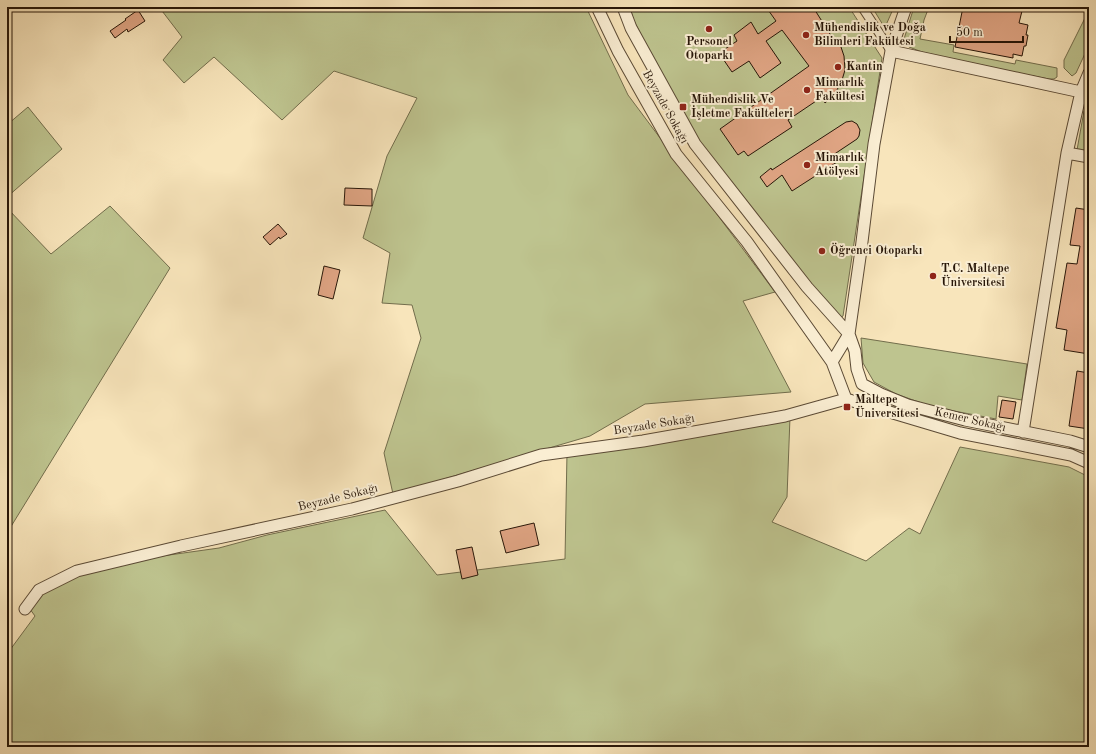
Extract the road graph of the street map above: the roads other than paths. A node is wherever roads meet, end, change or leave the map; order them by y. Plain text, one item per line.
1 (597, 7) edge
2 (623, 7) edge
3 (862, 7) edge
4 (906, 7) edge
5 (891, 51) junction
6 (1089, 73) edge
7 (1081, 92) junction
8 (1067, 153) junction
9 (1089, 157) edge
10 (849, 334) junction
11 (832, 362) junction
12 (846, 400) junction
13 (1023, 432) junction
14 (1089, 447) edge
15 (1089, 463) edge
16 (25, 609) dead end

1 - 11 street, Beyzade Sokağı
2 - 10 street
3 - 5 street
4 - 5 street
5 - 7 street
5 - 10 street
6 - 7 street
7 - 8 street
8 - 9 street
8 - 13 street
10 - 11 street
10 - 13 street
11 - 12 street, Beyzade Sokağı
12 - 15 street, Kemer Sokağı
12 - 16 street, Beyzade Sokağı
13 - 14 street

